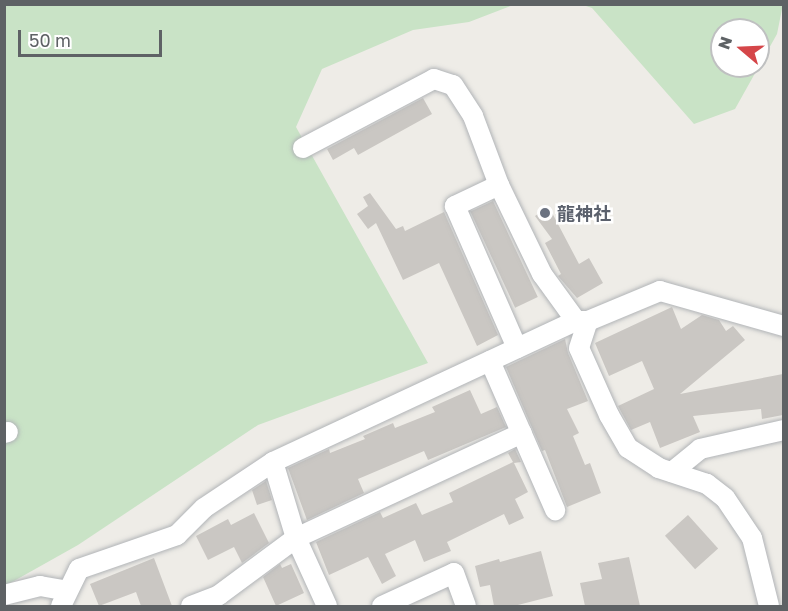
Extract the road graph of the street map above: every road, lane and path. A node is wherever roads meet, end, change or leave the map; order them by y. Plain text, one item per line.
1 (303, 148) dead end
2 (500, 185) junction
3 (582, 321) junction
4 (783, 326) edge
5 (517, 348) junction
6 (490, 361) junction
7 (783, 430) edge
8 (522, 433) junction
9 (273, 462) junction
10 (672, 472) junction
11 (555, 510) dead end
12 (296, 538) junction
13 (4, 595) edge
14 (64, 599) edge
15 (191, 606) edge
16 (327, 606) edge
17 (382, 606) edge
18 (466, 606) edge
19 (769, 606) edge

1 - 2 street
2 - 3 street
2 - 5 street
3 - 4 street
3 - 5 street
3 - 10 street
5 - 6 street
6 - 8 street
6 - 9 street
7 - 10 street
8 - 11 street
8 - 12 street
9 - 12 street
9 - 14 street
10 - 19 street
12 - 15 street
12 - 16 street
13 - 14 street
17 - 18 street

